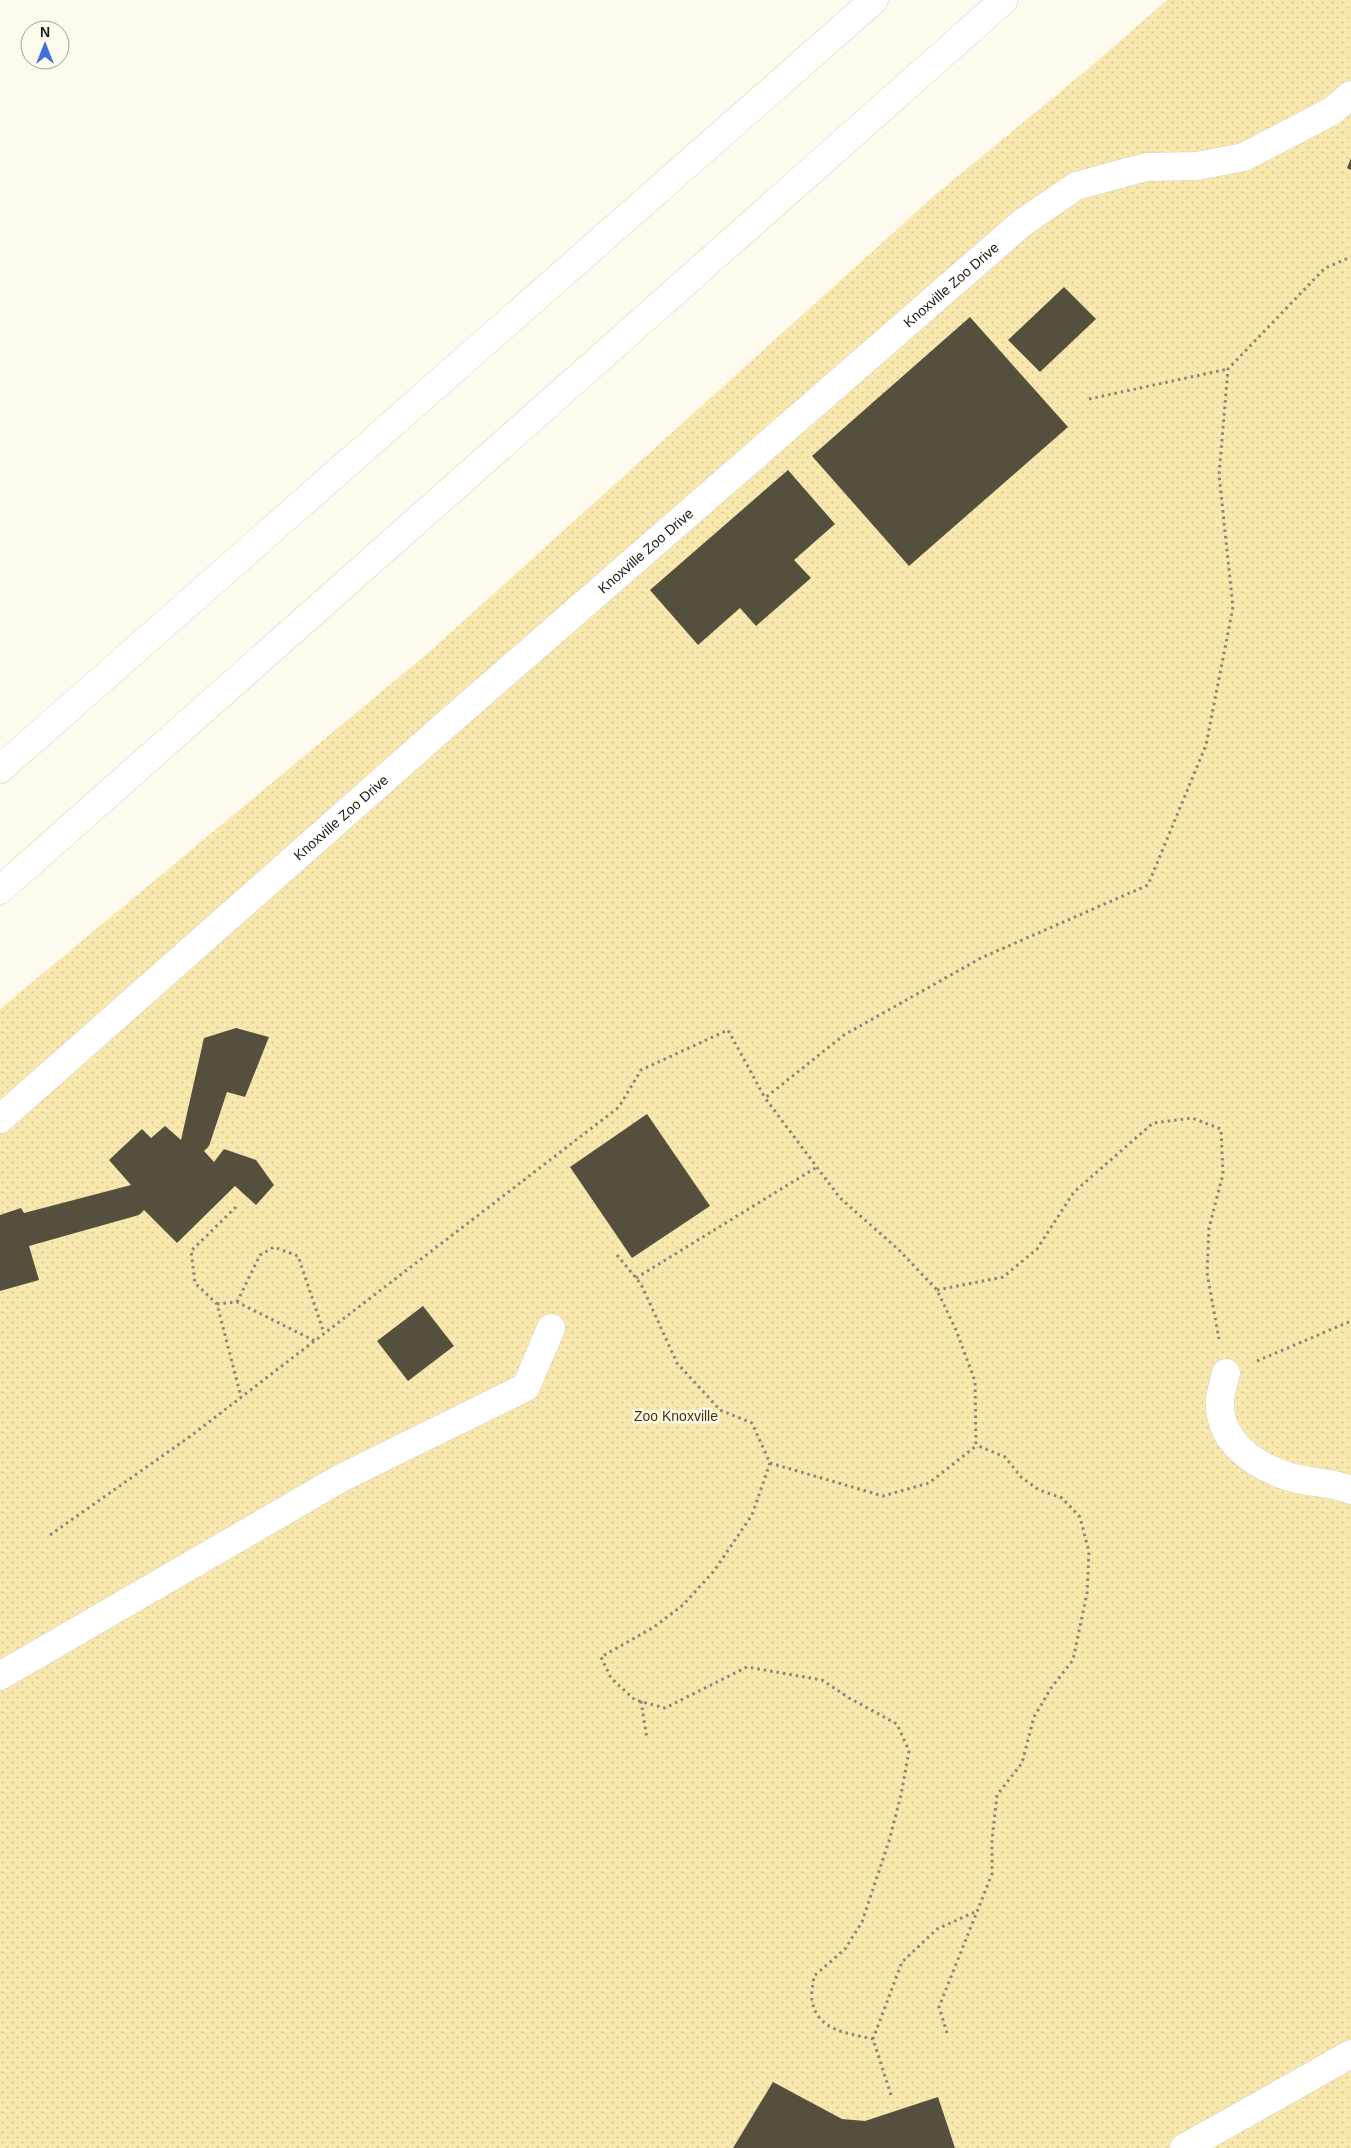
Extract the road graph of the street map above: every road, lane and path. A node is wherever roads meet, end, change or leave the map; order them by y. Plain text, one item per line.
1 (874, 0) edge
2 (1004, 0) edge
3 (1351, 96) edge
4 (1351, 257) edge
5 (1228, 369) junction
6 (1088, 399) dead end
7 (0, 769) edge
8 (0, 890) edge
9 (765, 1098) junction
10 (0, 1119) edge
11 (817, 1167) junction
12 (236, 1207) dead end
13 (617, 1254) dead end
14 (636, 1278) junction
15 (937, 1290) junction
16 (237, 1302) junction
17 (217, 1304) junction
18 (1351, 1322) edge
19 (551, 1328) dead end
20 (324, 1333) junction
21 (315, 1340) junction
22 (1226, 1374) junction
23 (242, 1397) junction
24 (976, 1445) junction
25 (770, 1463) junction
26 (1351, 1490) edge
27 (50, 1535) dead end
28 (0, 1676) edge
29 (641, 1701) junction
30 (647, 1739) dead end
31 (978, 1910) junction
32 (947, 2033) dead end
33 (873, 2039) junction
34 (1351, 2054) edge
35 (891, 2095) dead end
36 (1184, 2148) edge

1 - 7 main road
2 - 8 main road
3 - 10 main road, Knoxville Zoo Drive
4 - 5 path
5 - 6 path
5 - 9 path
9 - 11 path
9 - 20 path
11 - 14 path
11 - 15 path
12 - 17 path
13 - 14 path
14 - 25 path
15 - 22 path
15 - 24 path
16 - 17 path
16 - 20 path
16 - 21 path
17 - 23 path
18 - 22 path
19 - 28 main road
20 - 21 path
21 - 23 path
22 - 26 main road
23 - 27 path
24 - 25 path
24 - 31 path
25 - 29 path
29 - 30 path
29 - 33 path
31 - 32 path
31 - 33 path
33 - 35 path
34 - 36 main road

